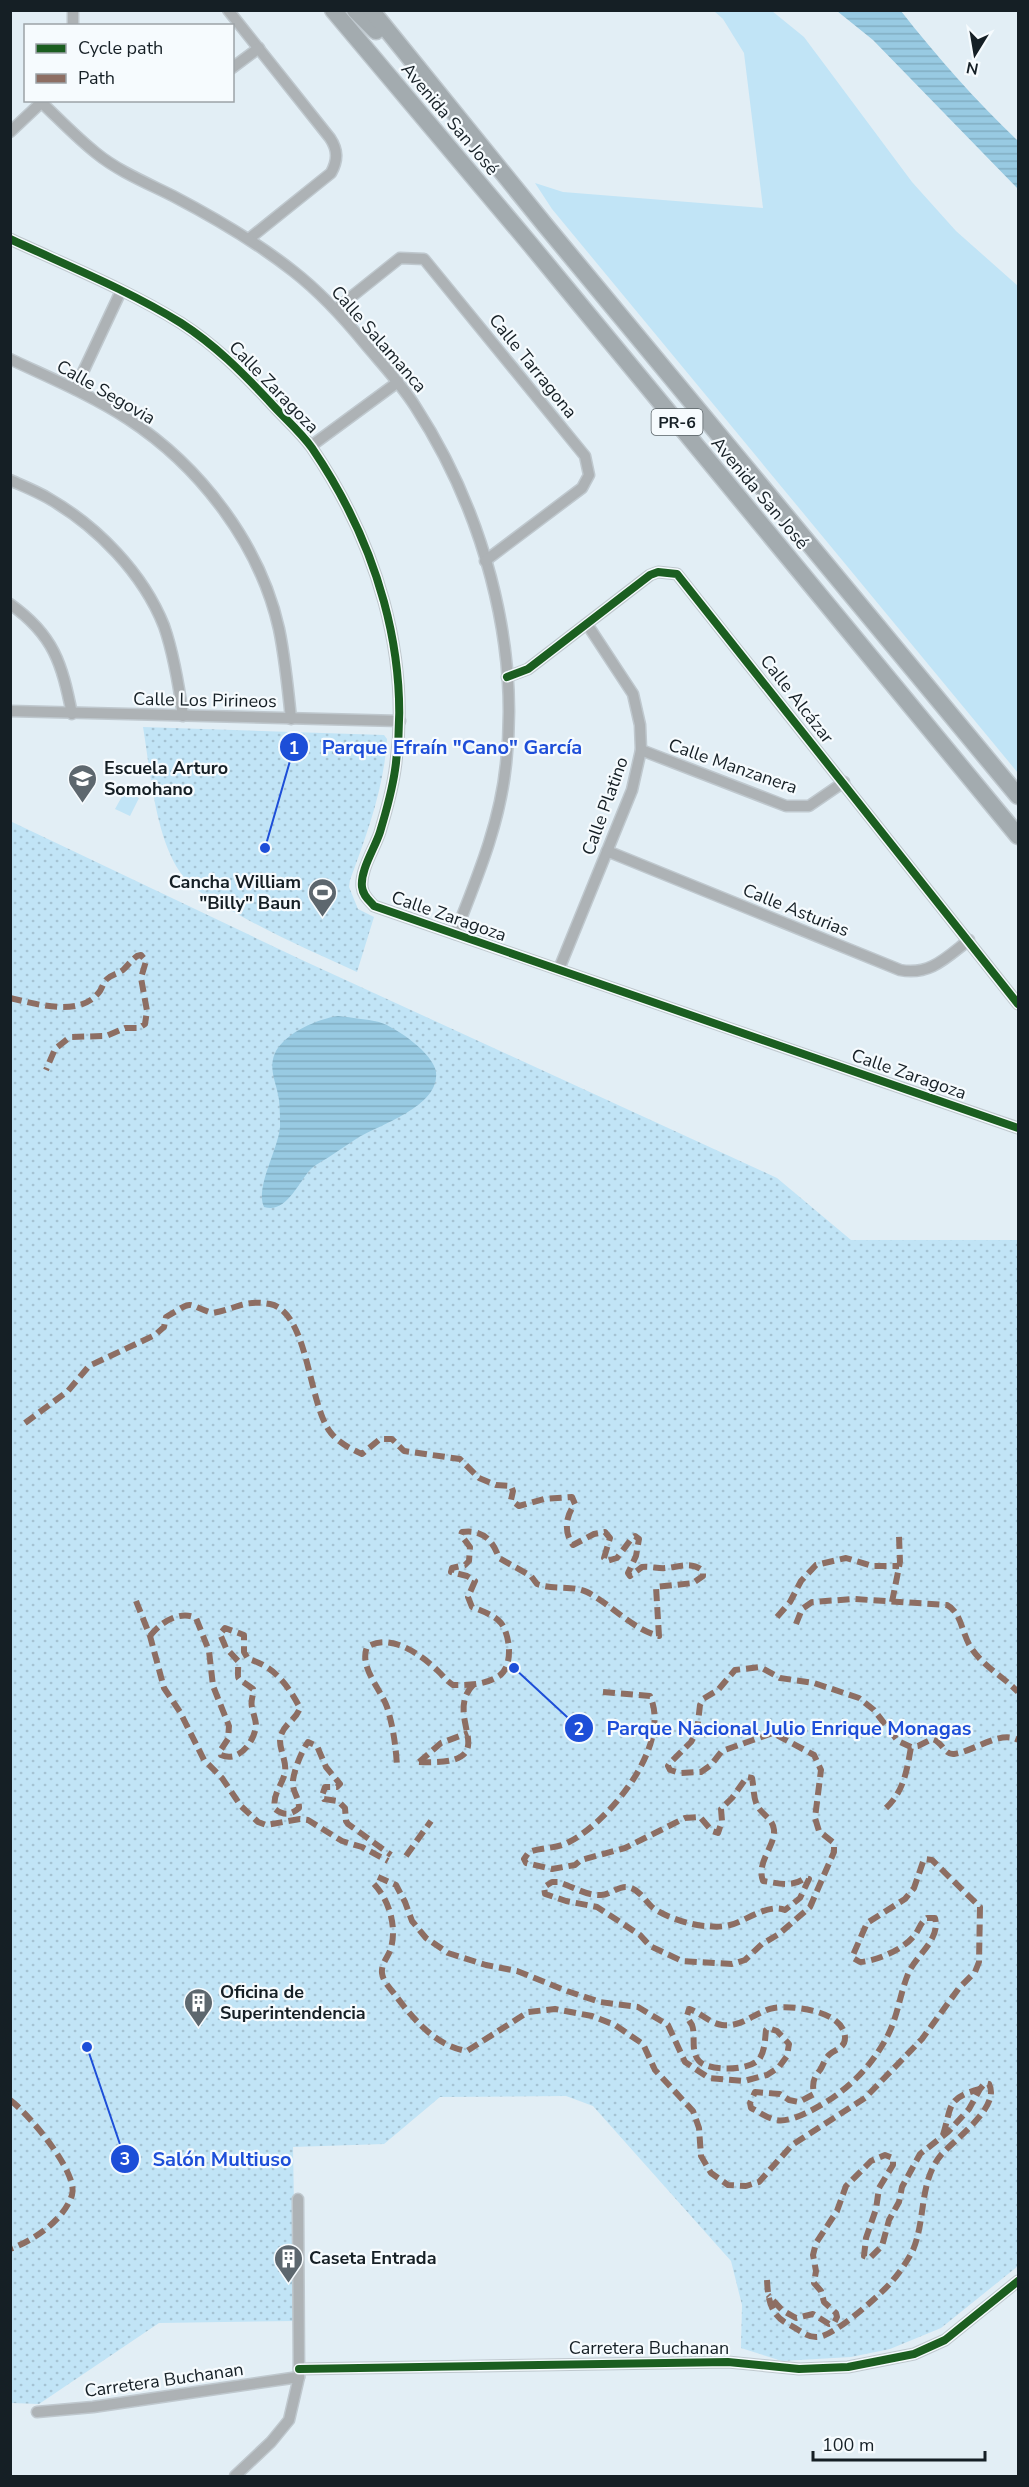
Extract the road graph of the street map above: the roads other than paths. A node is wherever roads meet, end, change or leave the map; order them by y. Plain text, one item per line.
1 (228, 10) edge
2 (333, 10) edge
3 (356, 10) edge
4 (370, 10) edge
5 (399, 46) junction
6 (259, 48) junction
7 (234, 67) edge
8 (43, 102) edge
9 (10, 132) edge
10 (250, 238) junction
11 (10, 240) edge
12 (122, 291) junction
13 (336, 309) junction
14 (10, 359) edge
15 (398, 382) junction
16 (75, 389) junction
17 (311, 446) junction
18 (10, 480) edge
19 (485, 561) junction
20 (10, 604) edge
21 (587, 624) junction
22 (507, 677) junction
23 (10, 711) edge
24 (72, 714) junction
25 (183, 716) junction
26 (291, 719) junction
27 (400, 721) junction
28 (641, 750) junction
29 (844, 782) junction
30 (1018, 796) edge
31 (1018, 836) edge
32 (607, 851) junction
33 (455, 934) junction
34 (969, 940) junction
35 (559, 969) junction
36 (1018, 1004) edge
37 (1018, 1128) edge
38 (298, 2199) dead end
39 (1018, 2282) edge
40 (299, 2373) junction
41 (37, 2412) dead end
42 (235, 2476) edge

1 - 6 street
2 - 31 main road, Avenida San José / PR-6
3 - 5 main road
4 - 5 main road, Avenida San José / PR-6
5 - 30 main road, Avenida San José / PR-6
6 - 7 street
6 - 10 street
8 - 9 street
8 - 10 street, Calle Salamanca
10 - 13 street, Calle Salamanca
11 - 12 street, Calle Zaragoza
12 - 16 street
12 - 17 street, Calle Zaragoza
13 - 15 street, Calle Salamanca
13 - 19 street, Calle Tarragona
14 - 16 street, Calle Segovia
15 - 17 street
15 - 19 street, Calle Salamanca
16 - 26 street, Calle Segovia
17 - 27 street, Calle Zaragoza
18 - 25 street
19 - 22 street, Calle Salamanca
20 - 24 street
21 - 22 street, Calle Alcázar
21 - 28 street, Calle Platino
21 - 29 street, Calle Alcázar
22 - 33 street, Calle Salamanca
23 - 24 street, Calle Los Pirineos
24 - 25 street, Calle Los Pirineos
25 - 26 street, Calle Los Pirineos
26 - 27 street, Calle Los Pirineos
27 - 33 street, Calle Zaragoza
28 - 29 street, Calle Manzanera
28 - 32 street, Calle Platino
29 - 34 street, Calle Alcázar
32 - 34 street, Calle Asturias
32 - 35 street, Calle Platino
33 - 35 street, Calle Zaragoza
34 - 36 street, Calle Alcázar
35 - 37 street, Calle Zaragoza
38 - 40 street
39 - 40 street, Carretera Buchanan
40 - 41 street, Carretera Buchanan
40 - 42 street

